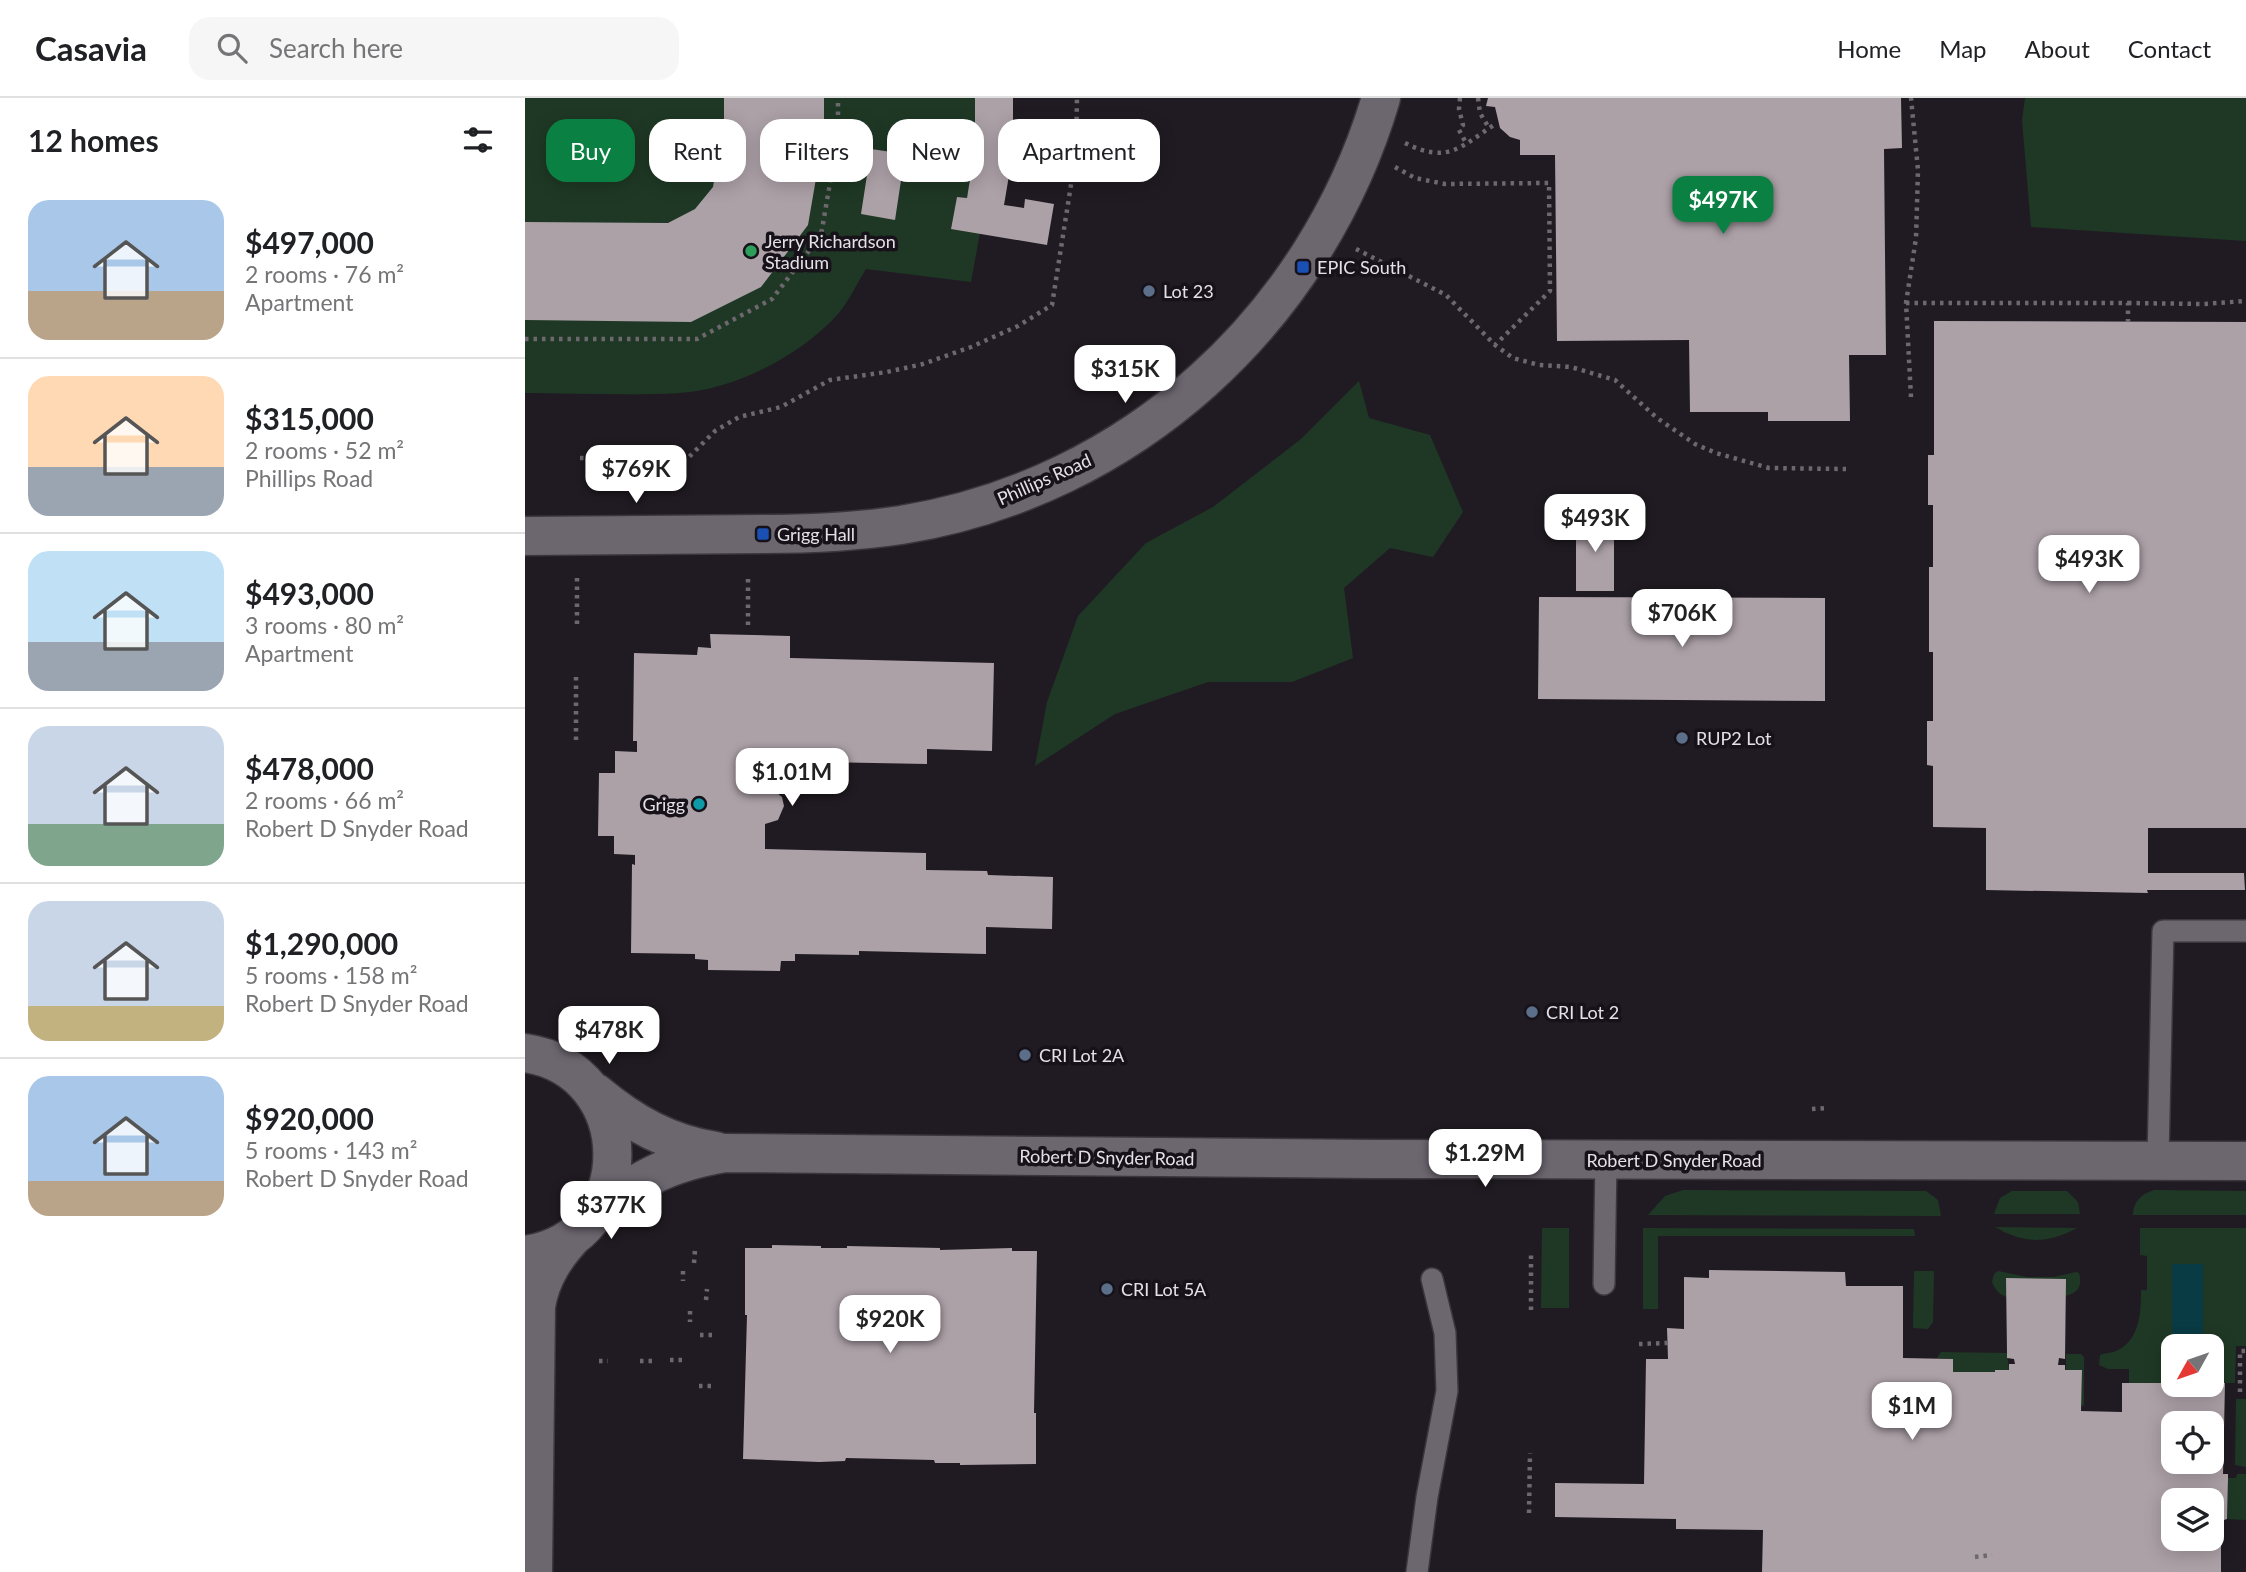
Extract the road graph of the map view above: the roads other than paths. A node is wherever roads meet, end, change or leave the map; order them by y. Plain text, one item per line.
1 (1381, 98) edge
2 (525, 536) edge
3 (2246, 930) edge
4 (525, 1053) edge
5 (589, 1087) junction
6 (725, 1153) junction
7 (1606, 1160) junction
8 (2158, 1160) junction
9 (2246, 1161) edge
10 (585, 1225) junction
11 (525, 1255) edge
12 (1432, 1279) dead end
13 (1604, 1284) dead end
14 (533, 1572) edge
15 (1417, 1572) edge

1 - 2 street, Phillips Road
3 - 8 lane
4 - 5 street, Robert D Snyder Road
5 - 6 street, Robert D Snyder Road
5 - 10 street
6 - 7 street, Robert D Snyder Road
6 - 10 street, Robert D Snyder Road
7 - 8 street, Robert D Snyder Road
7 - 13 lane
8 - 9 street, Robert D Snyder Road
10 - 11 street
10 - 14 street
12 - 15 lane

